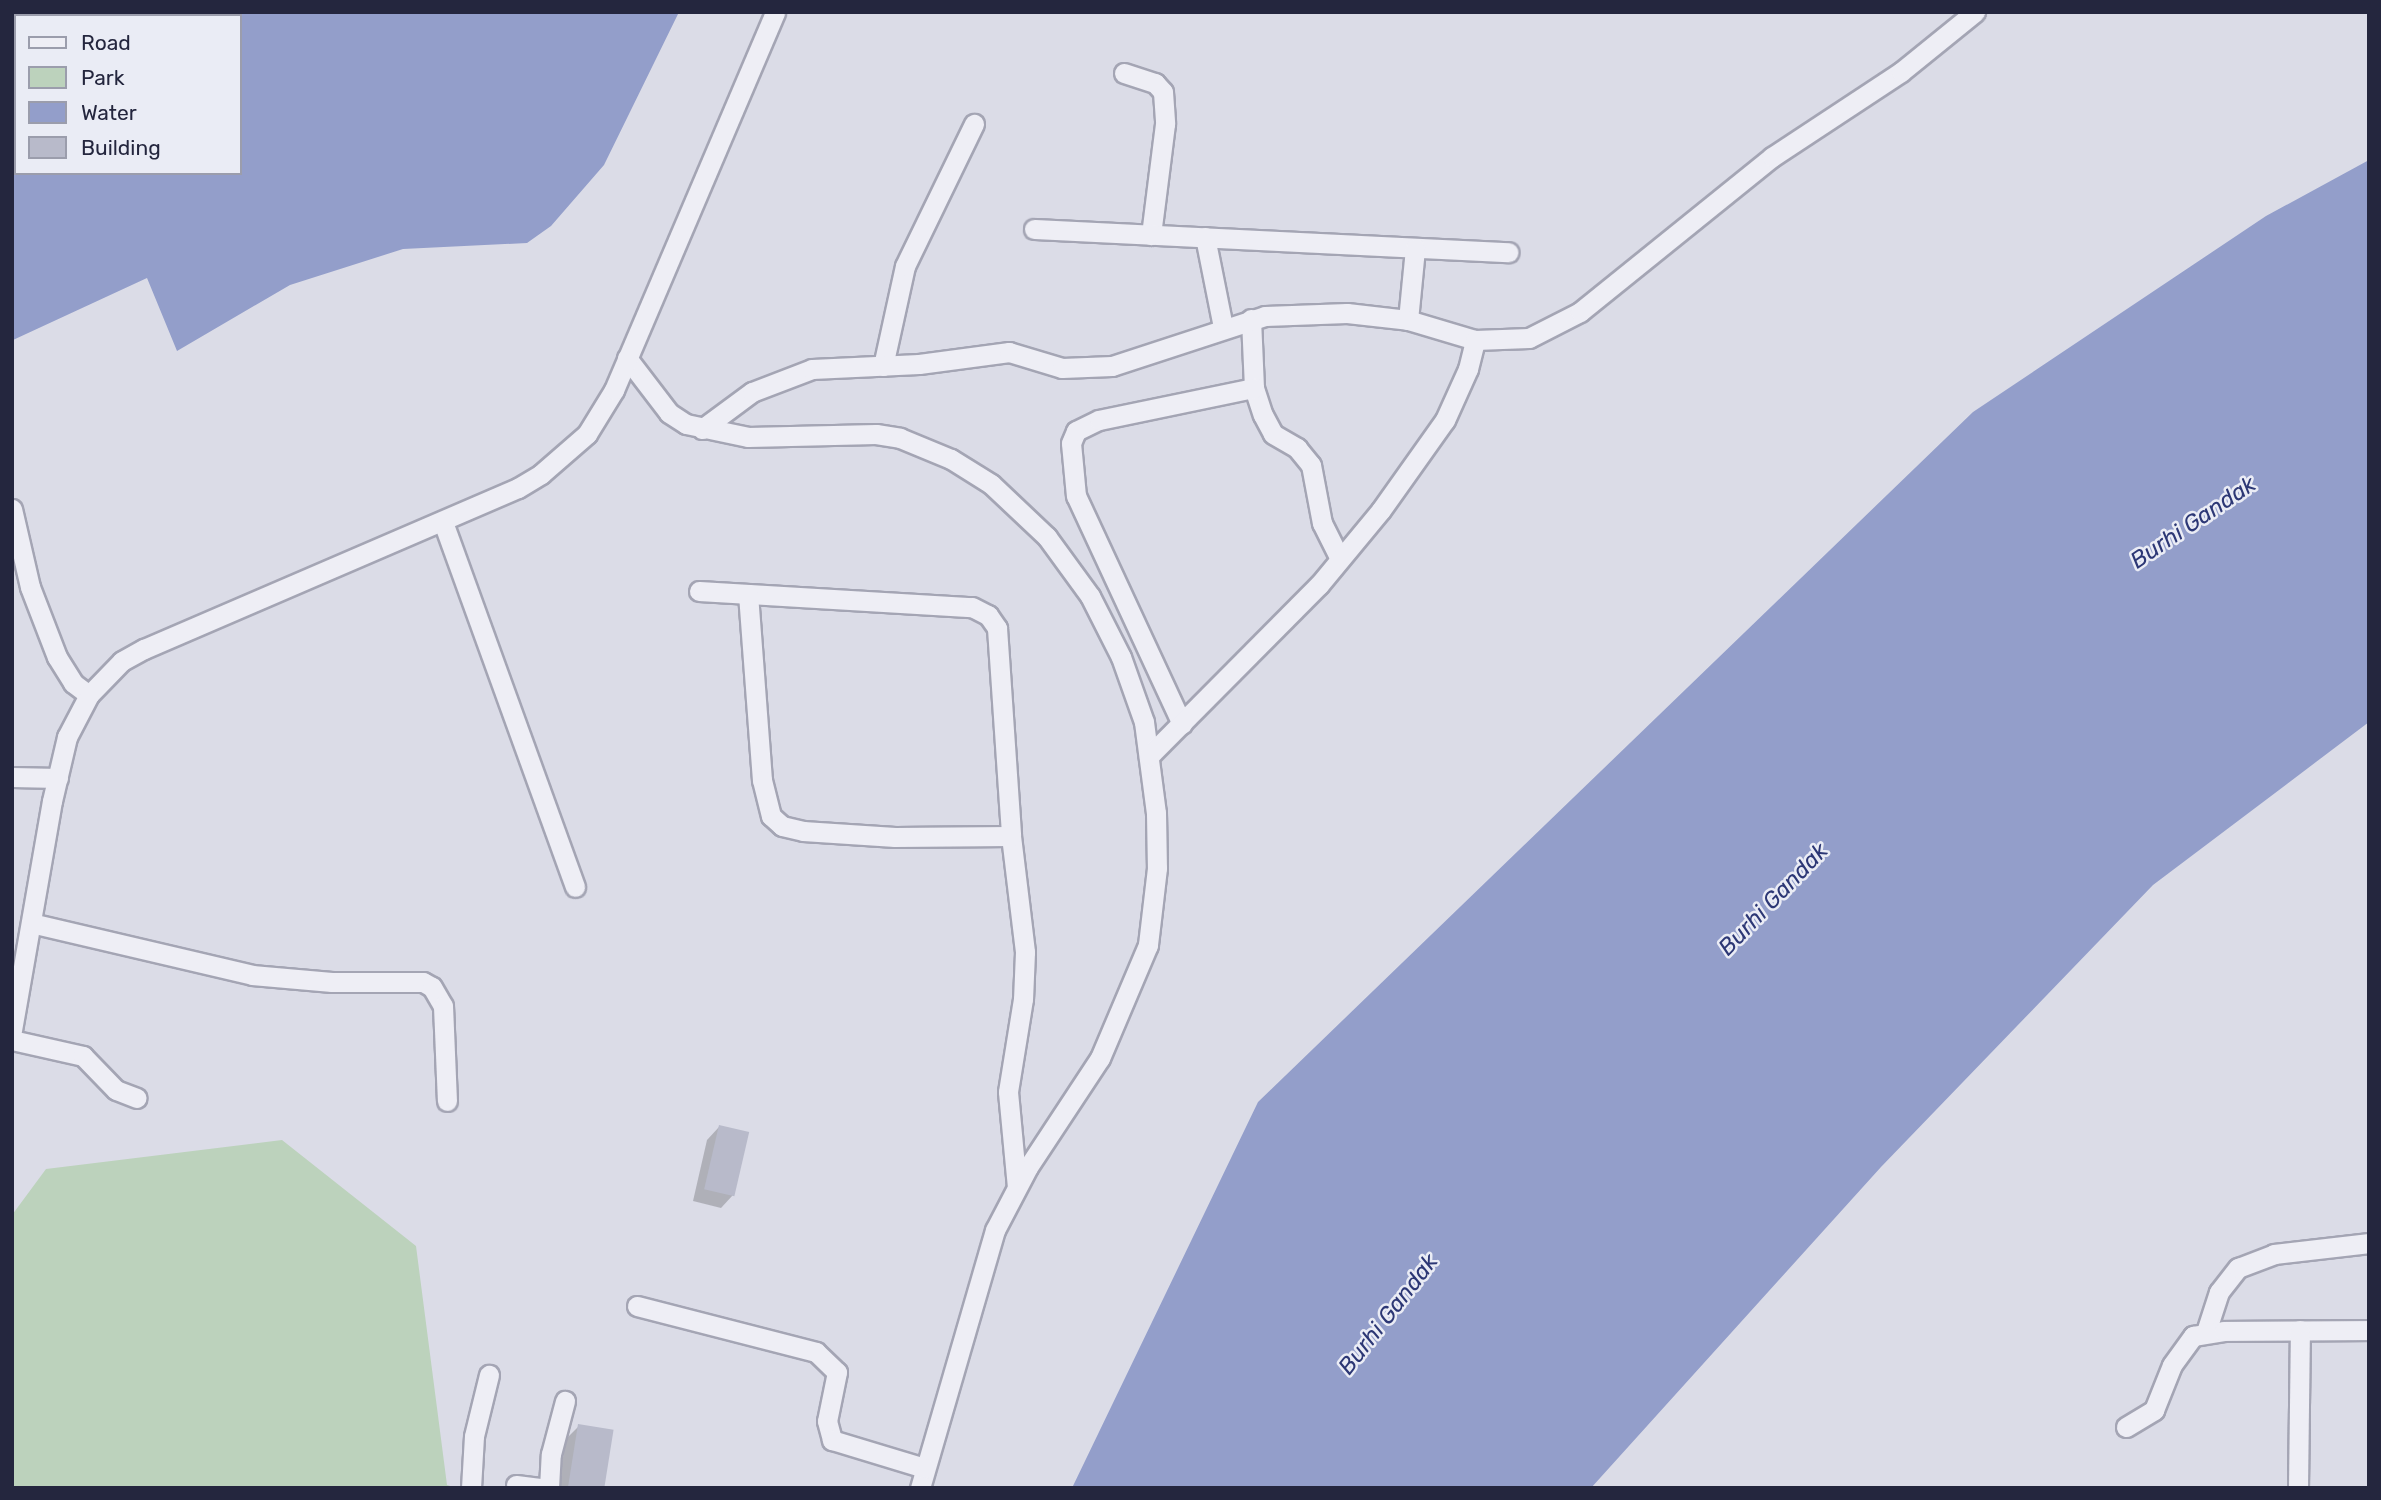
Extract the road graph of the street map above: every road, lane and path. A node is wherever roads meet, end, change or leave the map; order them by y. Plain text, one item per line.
1 (775, 12) edge
2 (1975, 12) edge
3 (1124, 74) dead end
4 (974, 124) dead end
5 (1034, 229) dead end
6 (1151, 235) junction
7 (1205, 237) junction
8 (1415, 248) junction
9 (1508, 252) dead end
10 (1251, 319) junction
11 (1408, 320) junction
12 (1223, 327) junction
13 (1475, 340) junction
14 (627, 358) junction
15 (884, 366) junction
16 (1254, 388) junction
17 (702, 429) junction
18 (12, 509) edge
19 (443, 522) junction
20 (1340, 559) junction
21 (699, 591) dead end
22 (748, 594) junction
23 (89, 695) junction
24 (1182, 724) junction
25 (1149, 756) junction
26 (12, 777) edge
27 (58, 778) junction
28 (1011, 836) junction
29 (575, 887) dead end
30 (31, 923) junction
31 (12, 1030) edge
32 (12, 1040) edge
33 (137, 1098) dead end
34 (447, 1101) dead end
35 (1017, 1187) junction
36 (2369, 1243) edge
37 (638, 1306) dead end
38 (2300, 1330) junction
39 (2369, 1330) edge
40 (2206, 1332) junction
41 (488, 1375) dead end
42 (565, 1401) dead end
43 (2126, 1427) dead end
44 (925, 1468) junction
45 (516, 1485) dead end
46 (471, 1488) edge
47 (542, 1488) edge
48 (549, 1488) edge
49 (919, 1488) edge
50 (2298, 1488) edge

1 - 14 street
2 - 13 street
3 - 6 street
4 - 15 street
5 - 6 street
6 - 7 street
7 - 8 street
7 - 12 street
8 - 9 street
8 - 11 street
10 - 11 street
10 - 12 street
10 - 16 street
11 - 13 street
12 - 15 street
13 - 20 street
14 - 17 street
14 - 19 street
15 - 17 street
16 - 20 street
16 - 24 street
17 - 25 street
18 - 23 street
19 - 23 street
19 - 29 street
20 - 24 street
21 - 22 street
22 - 28 street
22 - 28 street
23 - 27 street
24 - 25 street
25 - 35 street
26 - 27 street
27 - 30 street
28 - 35 street
30 - 31 street
30 - 34 street
32 - 33 street
35 - 44 street
36 - 40 street
37 - 44 street
38 - 39 street
38 - 40 street
38 - 50 street
40 - 43 street
41 - 46 street
42 - 48 street
44 - 49 street
45 - 47 street

